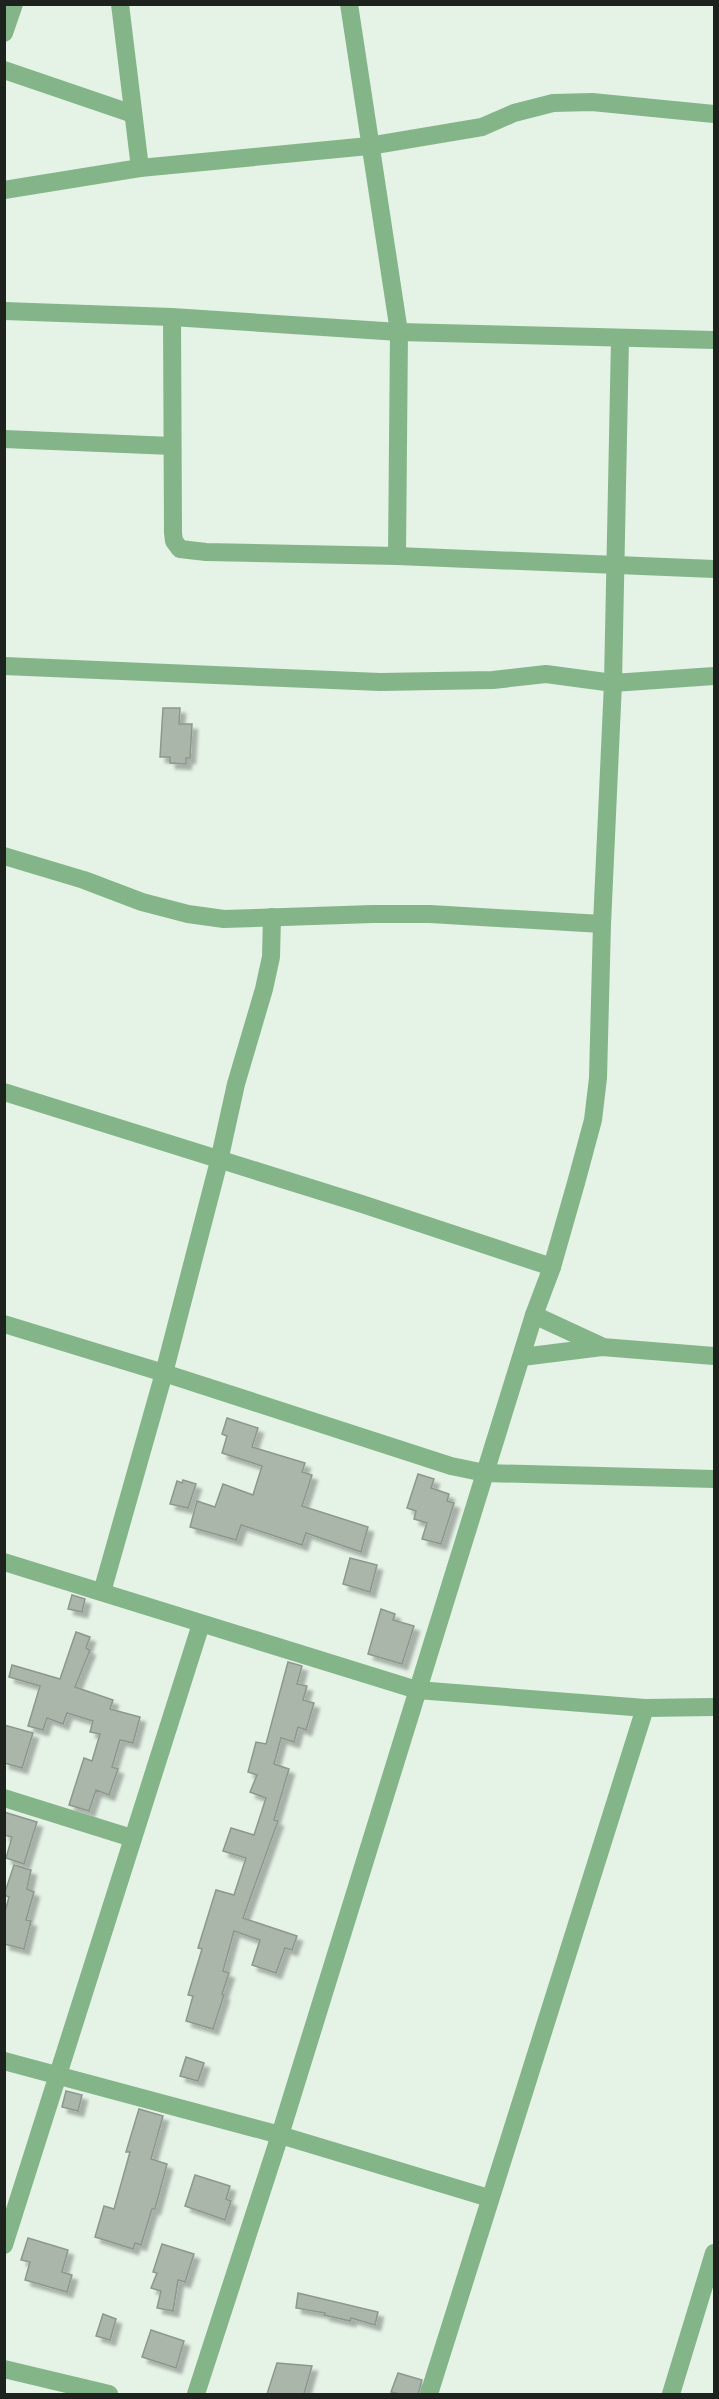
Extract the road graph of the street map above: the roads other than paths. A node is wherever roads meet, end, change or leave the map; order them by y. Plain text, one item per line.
1 (14, 4) edge
2 (120, 4) edge
3 (349, 4) edge
4 (4, 33) edge
5 (4, 70) edge
6 (133, 114) junction
7 (714, 114) edge
8 (369, 146) junction
9 (140, 168) junction
10 (4, 190) edge
11 (4, 311) edge
12 (172, 317) junction
13 (399, 332) junction
14 (620, 339) junction
15 (714, 340) edge
16 (4, 439) edge
17 (172, 446) junction
18 (397, 556) junction
19 (616, 564) junction
20 (714, 569) edge
21 (4, 666) edge
22 (714, 676) edge
23 (614, 683) junction
24 (4, 856) edge
25 (272, 917) junction
26 (602, 924) junction
27 (4, 1092) edge
28 (219, 1161) junction
29 (552, 1267) junction
30 (534, 1316) junction
31 (4, 1323) edge
32 (602, 1347) junction
33 (714, 1356) edge
34 (522, 1357) junction
35 (164, 1373) junction
36 (485, 1473) junction
37 (714, 1479) edge
38 (4, 1562) edge
39 (102, 1592) junction
40 (201, 1623) junction
41 (417, 1690) junction
42 (714, 1707) edge
43 (645, 1708) junction
44 (4, 1798) edge
45 (132, 1838) junction
46 (4, 2061) edge
47 (59, 2076) junction
48 (280, 2135) junction
49 (489, 2198) junction
50 (4, 2245) edge
51 (714, 2253) edge
52 (7, 2367) edge
53 (109, 2394) edge
54 (196, 2394) edge
55 (429, 2394) edge
56 (672, 2394) edge

1 - 4 street
2 - 6 street
3 - 8 street
5 - 6 street
6 - 9 street
7 - 8 street
8 - 9 street
8 - 13 street
9 - 10 street
11 - 12 street
12 - 13 street
12 - 17 street
13 - 14 street
13 - 18 street
14 - 15 street
14 - 19 street
16 - 17 street
17 - 18 street
18 - 19 street
19 - 20 street
19 - 23 street
21 - 23 street
22 - 23 street
23 - 26 street
24 - 25 street
25 - 26 street
25 - 28 street
26 - 29 street
27 - 28 street
28 - 29 street
28 - 35 street
29 - 30 street
30 - 32 street
30 - 34 street
31 - 35 street
32 - 33 street
32 - 34 street
34 - 36 street
35 - 36 street
35 - 39 street
36 - 37 street
36 - 41 street
38 - 39 street
39 - 40 street
40 - 41 street
40 - 45 street
41 - 43 street
41 - 48 street
42 - 43 street
43 - 49 street
44 - 45 street
45 - 47 street
46 - 47 street
47 - 48 street
47 - 50 street
48 - 49 street
48 - 54 street
49 - 55 street
51 - 56 street
52 - 53 street

